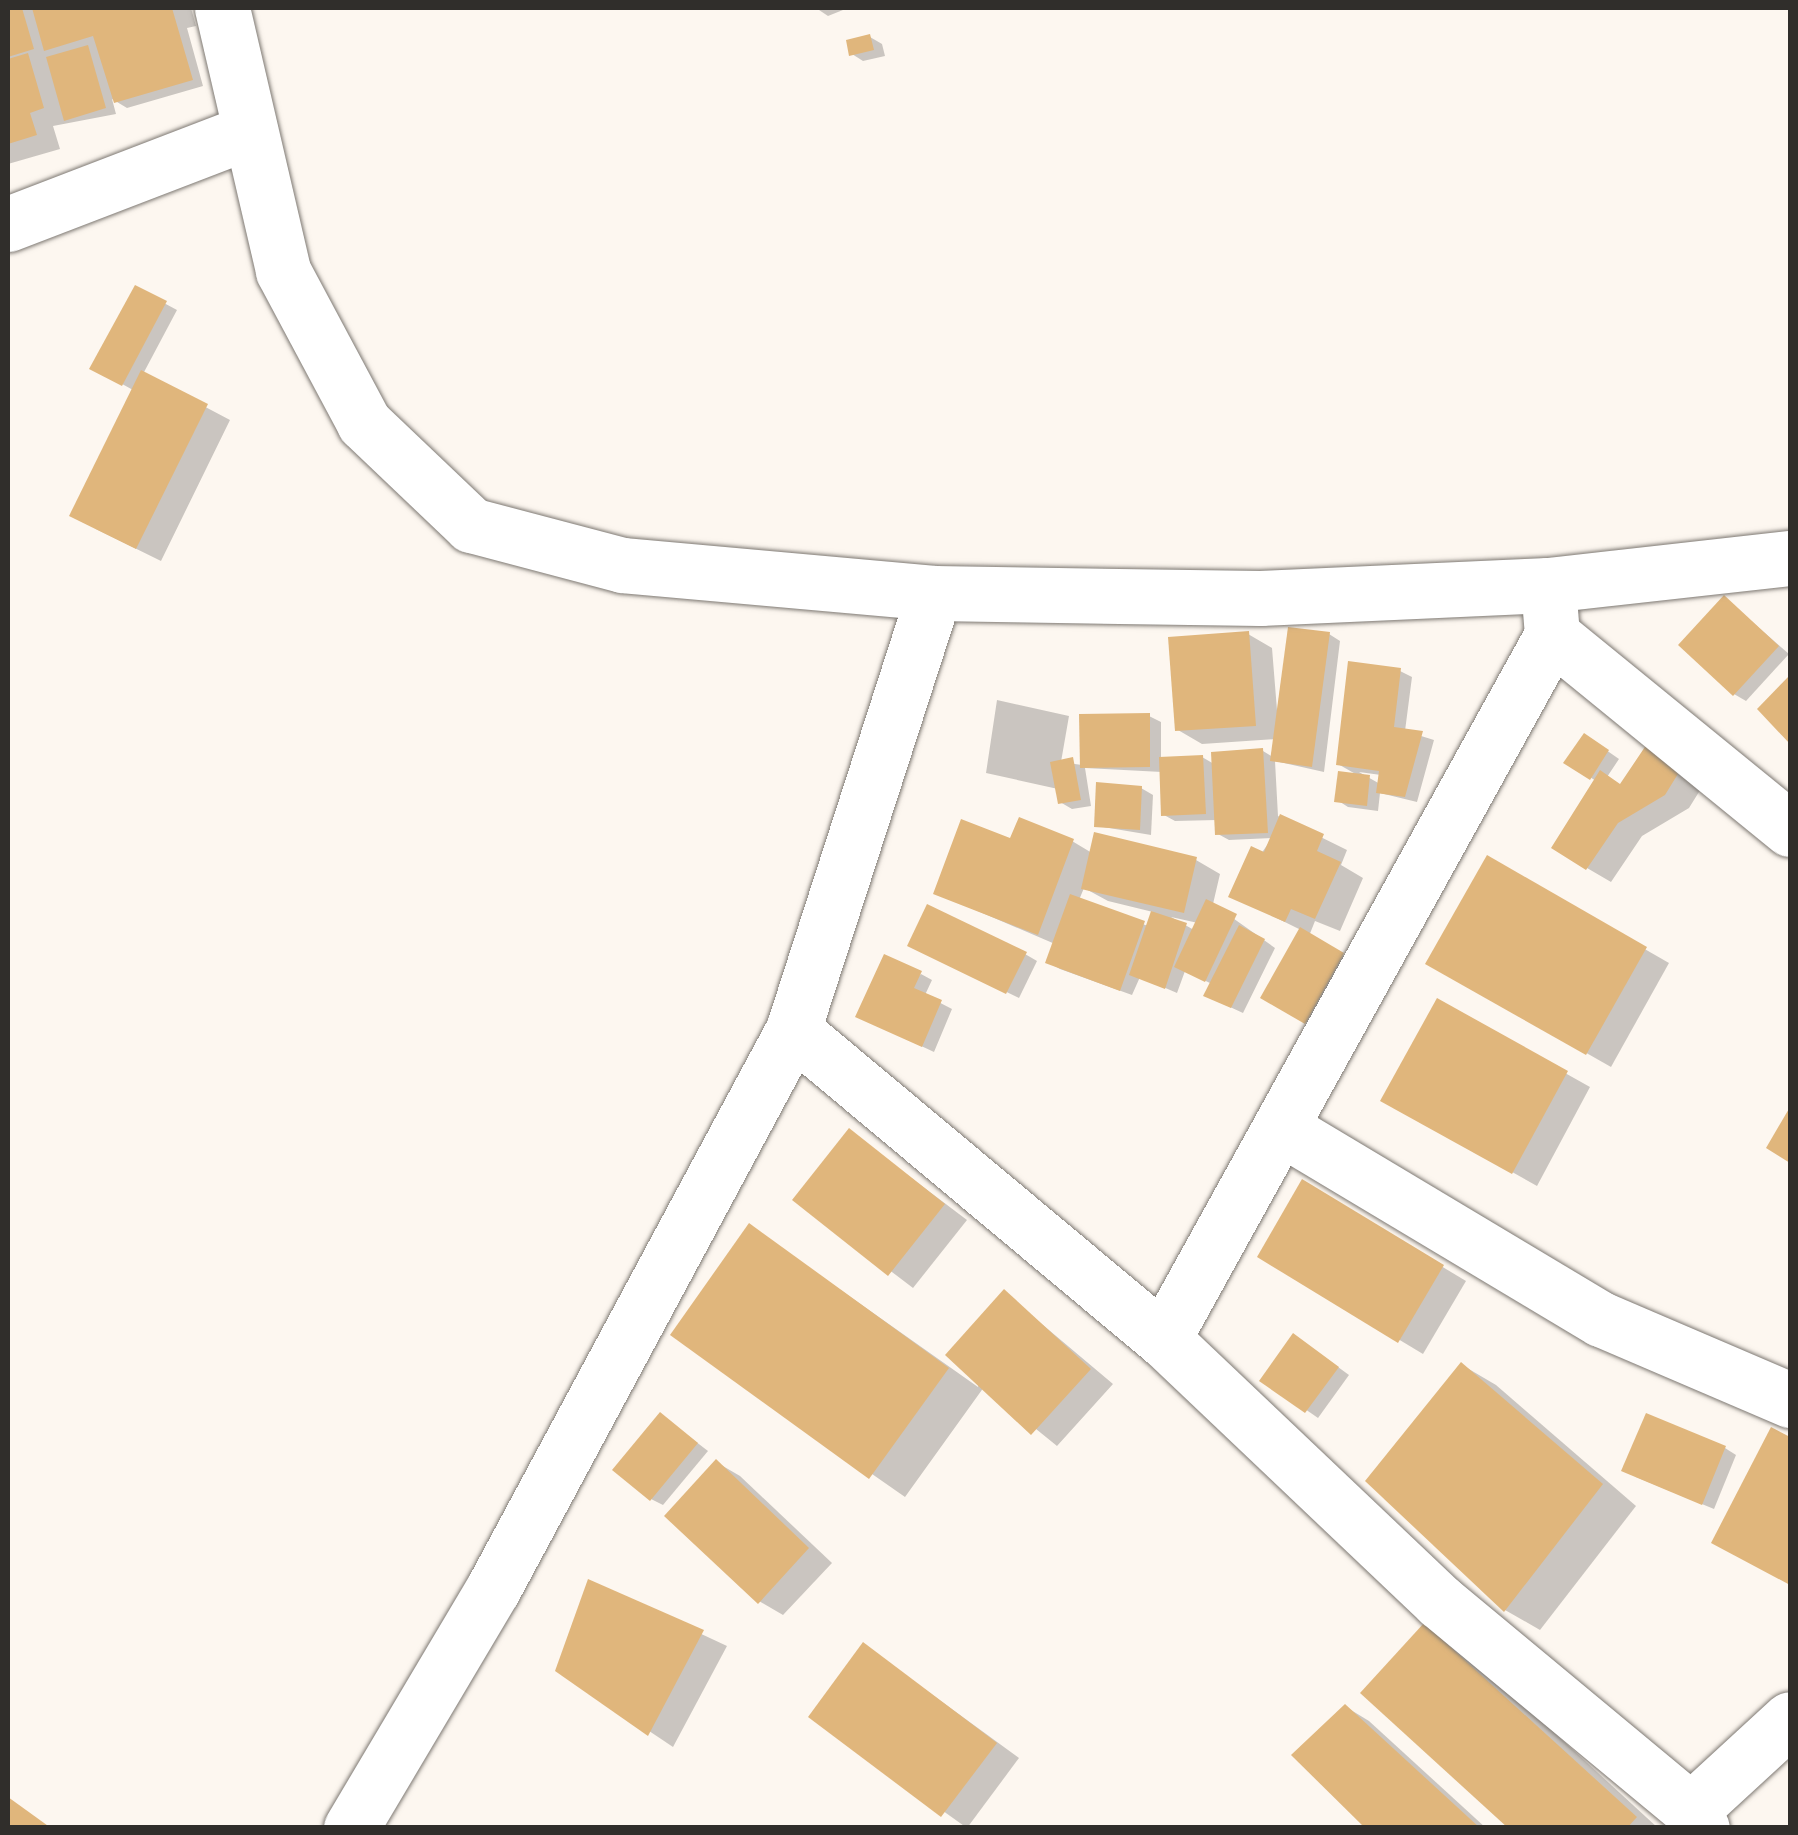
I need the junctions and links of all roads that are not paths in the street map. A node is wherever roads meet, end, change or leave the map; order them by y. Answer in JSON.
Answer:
{"nodes":[{"id":1,"x":222,"y":8,"type":"edge"},
{"id":2,"x":250,"y":130,"type":"junction"},
{"id":3,"x":8,"y":224,"type":"edge"},
{"id":4,"x":1790,"y":558,"type":"edge"},
{"id":5,"x":934,"y":593,"type":"junction"},
{"id":6,"x":1550,"y":610,"type":"junction"},
{"id":7,"x":1790,"y":829,"type":"edge"},
{"id":8,"x":793,"y":1030,"type":"junction"},
{"id":9,"x":1283,"y":1128,"type":"junction"},
{"id":10,"x":1163,"y":1339,"type":"junction"},
{"id":11,"x":1790,"y":1400,"type":"edge"},
{"id":12,"x":1790,"y":1720,"type":"edge"},
{"id":13,"x":1696,"y":1819,"type":"edge"},
{"id":14,"x":351,"y":1828,"type":"edge"}],
"edges":[{"from":1,"to":2,"type":"street"},
{"from":2,"to":3,"type":"street"},
{"from":2,"to":5,"type":"street"},
{"from":4,"to":6,"type":"street"},
{"from":5,"to":6,"type":"street"},
{"from":5,"to":8,"type":"street"},
{"from":6,"to":7,"type":"street"},
{"from":6,"to":9,"type":"street"},
{"from":8,"to":10,"type":"street"},
{"from":8,"to":14,"type":"street"},
{"from":9,"to":10,"type":"street"},
{"from":9,"to":11,"type":"street"},
{"from":10,"to":13,"type":"street"},
{"from":12,"to":13,"type":"street"}]}
